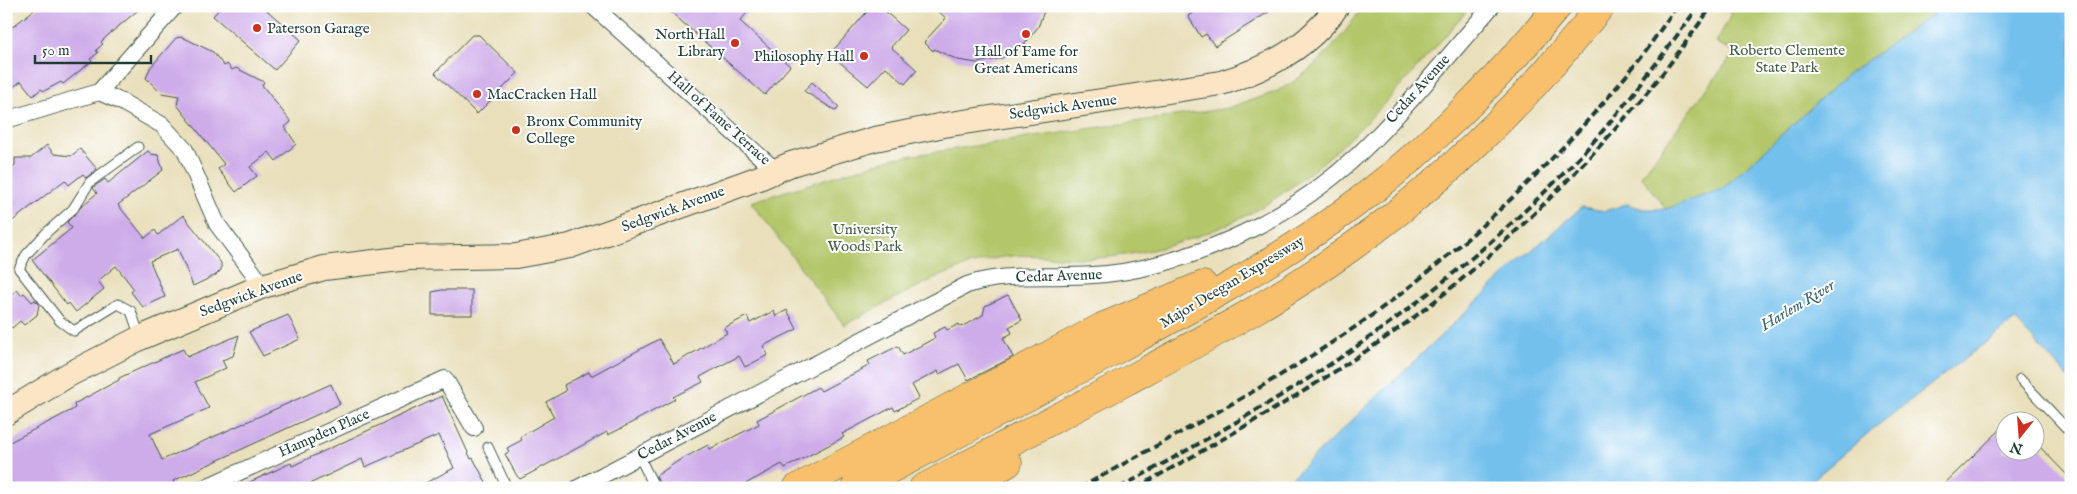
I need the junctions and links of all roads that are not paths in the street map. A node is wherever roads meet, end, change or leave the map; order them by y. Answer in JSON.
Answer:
{"nodes":[{"id":1,"x":175,"y":6,"type":"edge"},
{"id":2,"x":593,"y":6,"type":"edge"},
{"id":3,"x":1338,"y":6,"type":"edge"},
{"id":4,"x":1492,"y":6,"type":"edge"},
{"id":5,"x":1558,"y":6,"type":"edge"},
{"id":6,"x":1601,"y":6,"type":"edge"},
{"id":7,"x":98,"y":92,"type":"junction"},
{"id":8,"x":6,"y":120,"type":"edge"},
{"id":9,"x":138,"y":147,"type":"dead end"},
{"id":10,"x":776,"y":171,"type":"junction"},
{"id":11,"x":1344,"y":212,"type":"junction"},
{"id":12,"x":263,"y":286,"type":"junction"},
{"id":13,"x":1208,"y":337,"type":"junction"},
{"id":14,"x":140,"y":338,"type":"junction"},
{"id":15,"x":2020,"y":379,"type":"dead end"},
{"id":16,"x":6,"y":413,"type":"edge"},
{"id":17,"x":474,"y":428,"type":"dead end"},
{"id":18,"x":2071,"y":433,"type":"edge"},
{"id":19,"x":488,"y":447,"type":"dead end"},
{"id":20,"x":639,"y":456,"type":"junction"},
{"id":21,"x":204,"y":488,"type":"edge"},
{"id":22,"x":507,"y":488,"type":"edge"},
{"id":23,"x":578,"y":488,"type":"edge"},
{"id":24,"x":655,"y":488,"type":"edge"},
{"id":25,"x":797,"y":488,"type":"edge"},
{"id":26,"x":855,"y":488,"type":"edge"},
{"id":27,"x":923,"y":488,"type":"edge"},
{"id":28,"x":966,"y":488,"type":"edge"}],
"edges":[{"from":1,"to":7,"type":"street"},
{"from":2,"to":10,"type":"street","name":"Hall of Fame Terrace"},
{"from":3,"to":10,"type":"main road","name":"Sedgwick Avenue"},
{"from":4,"to":20,"type":"street","name":"Cedar Avenue"},
{"from":5,"to":11,"type":"highway","name":"Major Deegan Expressway"},
{"from":6,"to":13,"type":"highway"},
{"from":7,"to":8,"type":"street"},
{"from":7,"to":12,"type":"street"},
{"from":9,"to":14,"type":"lane"},
{"from":10,"to":12,"type":"main road","name":"Sedgwick Avenue"},
{"from":11,"to":25,"type":"highway"},
{"from":11,"to":26,"type":"highway","name":"Major Deegan Expressway"},
{"from":12,"to":14,"type":"main road","name":"Sedgwick Avenue"},
{"from":13,"to":27,"type":"highway"},
{"from":13,"to":28,"type":"highway"},
{"from":14,"to":16,"type":"main road","name":"Sedgwick Avenue"},
{"from":15,"to":18,"type":"lane"},
{"from":17,"to":21,"type":"street","name":"Hampden Place"},
{"from":19,"to":22,"type":"lane"},
{"from":20,"to":23,"type":"street","name":"Cedar Avenue"},
{"from":20,"to":24,"type":"lane"}]}
